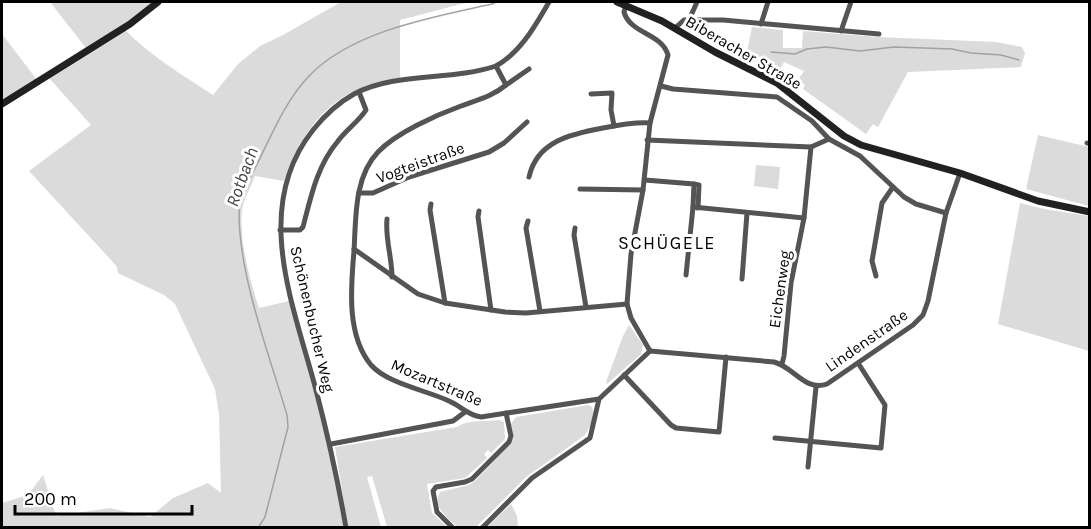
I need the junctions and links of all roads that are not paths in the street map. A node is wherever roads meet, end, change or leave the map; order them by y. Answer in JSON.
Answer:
{"nodes":[{"id":1,"x":158,"y":2,"type":"edge"},
{"id":2,"x":549,"y":2,"type":"edge"},
{"id":3,"x":616,"y":2,"type":"edge"},
{"id":4,"x":697,"y":2,"type":"edge"},
{"id":5,"x":768,"y":2,"type":"edge"},
{"id":6,"x":851,"y":2,"type":"edge"},
{"id":7,"x":626,"y":5,"type":"junction"},
{"id":8,"x":689,"y":20,"type":"junction"},
{"id":9,"x":761,"y":24,"type":"junction"},
{"id":10,"x":675,"y":28,"type":"junction"},
{"id":11,"x":842,"y":32,"type":"junction"},
{"id":12,"x":879,"y":34,"type":"dead end"},
{"id":13,"x":495,"y":66,"type":"junction"},
{"id":14,"x":530,"y":69,"type":"dead end"},
{"id":15,"x":506,"y":85,"type":"junction"},
{"id":16,"x":661,"y":86,"type":"junction"},
{"id":17,"x":358,"y":92,"type":"junction"},
{"id":18,"x":591,"y":94,"type":"dead end"},
{"id":19,"x":2,"y":104,"type":"edge"},
{"id":20,"x":527,"y":122,"type":"dead end"},
{"id":21,"x":650,"y":123,"type":"junction"},
{"id":22,"x":614,"y":126,"type":"junction"},
{"id":23,"x":829,"y":139,"type":"junction"},
{"id":24,"x":647,"y":140,"type":"junction"},
{"id":25,"x":811,"y":147,"type":"junction"},
{"id":26,"x":960,"y":173,"type":"junction"},
{"id":27,"x":529,"y":177,"type":"dead end"},
{"id":28,"x":645,"y":180,"type":"junction"},
{"id":29,"x":893,"y":187,"type":"junction"},
{"id":30,"x":580,"y":189,"type":"dead end"},
{"id":31,"x":643,"y":190,"type":"junction"},
{"id":32,"x":359,"y":194,"type":"junction"},
{"id":33,"x":431,"y":204,"type":"dead end"},
{"id":34,"x":695,"y":207,"type":"junction"},
{"id":35,"x":479,"y":211,"type":"dead end"},
{"id":36,"x":1089,"y":212,"type":"edge"},
{"id":37,"x":747,"y":213,"type":"junction"},
{"id":38,"x":946,"y":213,"type":"junction"},
{"id":39,"x":804,"y":218,"type":"junction"},
{"id":40,"x":387,"y":219,"type":"dead end"},
{"id":41,"x":528,"y":221,"type":"dead end"},
{"id":42,"x":575,"y":228,"type":"dead end"},
{"id":43,"x":280,"y":230,"type":"junction"},
{"id":44,"x":354,"y":249,"type":"junction"},
{"id":45,"x":686,"y":275,"type":"dead end"},
{"id":46,"x":876,"y":276,"type":"dead end"},
{"id":47,"x":392,"y":277,"type":"junction"},
{"id":48,"x":742,"y":279,"type":"dead end"},
{"id":49,"x":445,"y":303,"type":"junction"},
{"id":50,"x":627,"y":304,"type":"junction"},
{"id":51,"x":586,"y":307,"type":"junction"},
{"id":52,"x":491,"y":310,"type":"junction"},
{"id":53,"x":540,"y":311,"type":"junction"},
{"id":54,"x":650,"y":351,"type":"junction"},
{"id":55,"x":726,"y":357,"type":"junction"},
{"id":56,"x":858,"y":363,"type":"junction"},
{"id":57,"x":782,"y":364,"type":"junction"},
{"id":58,"x":624,"y":375,"type":"junction"},
{"id":59,"x":816,"y":387,"type":"junction"},
{"id":60,"x":599,"y":399,"type":"junction"},
{"id":61,"x":465,"y":412,"type":"junction"},
{"id":62,"x":506,"y":413,"type":"junction"},
{"id":63,"x":775,"y":438,"type":"dead end"},
{"id":64,"x":811,"y":442,"type":"junction"},
{"id":65,"x":331,"y":444,"type":"junction"},
{"id":66,"x":808,"y":467,"type":"dead end"},
{"id":67,"x":346,"y":528,"type":"edge"},
{"id":68,"x":453,"y":528,"type":"edge"},
{"id":69,"x":482,"y":528,"type":"edge"}],
"edges":[{"from":1,"to":19,"type":"street"},
{"from":2,"to":13,"type":"street","name":"Schönenbucher Weg"},
{"from":3,"to":7,"type":"street","name":"Biberacher Straße"},
{"from":4,"to":8,"type":"street"},
{"from":5,"to":9,"type":"street"},
{"from":6,"to":11,"type":"street"},
{"from":7,"to":10,"type":"street","name":"Biberacher Straße"},
{"from":7,"to":16,"type":"street"},
{"from":8,"to":9,"type":"street"},
{"from":8,"to":10,"type":"street"},
{"from":9,"to":11,"type":"street"},
{"from":10,"to":26,"type":"street","name":"Biberacher Straße"},
{"from":11,"to":12,"type":"street"},
{"from":13,"to":15,"type":"street"},
{"from":13,"to":17,"type":"street","name":"Schönenbucher Weg"},
{"from":14,"to":15,"type":"street","name":"Vogteistraße"},
{"from":15,"to":32,"type":"street","name":"Vogteistraße"},
{"from":16,"to":21,"type":"street"},
{"from":16,"to":23,"type":"street"},
{"from":17,"to":43,"type":"street","name":"Schönenbucher Weg"},
{"from":17,"to":43,"type":"street"},
{"from":18,"to":22,"type":"street"},
{"from":20,"to":32,"type":"street","name":"Vogteistraße"},
{"from":21,"to":22,"type":"street"},
{"from":21,"to":24,"type":"street"},
{"from":22,"to":27,"type":"street"},
{"from":23,"to":25,"type":"street"},
{"from":23,"to":29,"type":"street"},
{"from":24,"to":25,"type":"street"},
{"from":24,"to":28,"type":"street"},
{"from":25,"to":39,"type":"street","name":"Eichenweg"},
{"from":26,"to":36,"type":"street","name":"Biberacher Straße"},
{"from":26,"to":38,"type":"street","name":"Lindenstraße"},
{"from":28,"to":31,"type":"street"},
{"from":28,"to":34,"type":"street"},
{"from":29,"to":38,"type":"street"},
{"from":29,"to":46,"type":"street"},
{"from":30,"to":31,"type":"street"},
{"from":31,"to":50,"type":"street"},
{"from":32,"to":44,"type":"street","name":"Mozartstraße"},
{"from":33,"to":49,"type":"street"},
{"from":34,"to":37,"type":"street"},
{"from":34,"to":45,"type":"street"},
{"from":35,"to":52,"type":"street"},
{"from":37,"to":39,"type":"street"},
{"from":37,"to":48,"type":"street"},
{"from":38,"to":56,"type":"street","name":"Lindenstraße"},
{"from":39,"to":57,"type":"street","name":"Eichenweg"},
{"from":40,"to":47,"type":"street"},
{"from":41,"to":53,"type":"street"},
{"from":42,"to":51,"type":"street"},
{"from":43,"to":65,"type":"street","name":"Schönenbucher Weg"},
{"from":44,"to":47,"type":"street"},
{"from":44,"to":61,"type":"street","name":"Mozartstraße"},
{"from":47,"to":49,"type":"street"},
{"from":49,"to":52,"type":"street"},
{"from":50,"to":51,"type":"street"},
{"from":50,"to":54,"type":"street"},
{"from":51,"to":53,"type":"street"},
{"from":52,"to":53,"type":"street"},
{"from":54,"to":55,"type":"street"},
{"from":54,"to":58,"type":"street"},
{"from":55,"to":57,"type":"street"},
{"from":55,"to":58,"type":"street"},
{"from":56,"to":59,"type":"street","name":"Lindenstraße"},
{"from":56,"to":64,"type":"street"},
{"from":57,"to":59,"type":"street","name":"Lindenstraße"},
{"from":58,"to":60,"type":"street"},
{"from":59,"to":64,"type":"street"},
{"from":60,"to":62,"type":"street","name":"Mozartstraße"},
{"from":60,"to":69,"type":"street"},
{"from":61,"to":62,"type":"street","name":"Mozartstraße"},
{"from":61,"to":65,"type":"street"},
{"from":62,"to":68,"type":"street"},
{"from":63,"to":64,"type":"street"},
{"from":64,"to":66,"type":"street"},
{"from":65,"to":67,"type":"street","name":"Schönenbucher Weg"}]}
